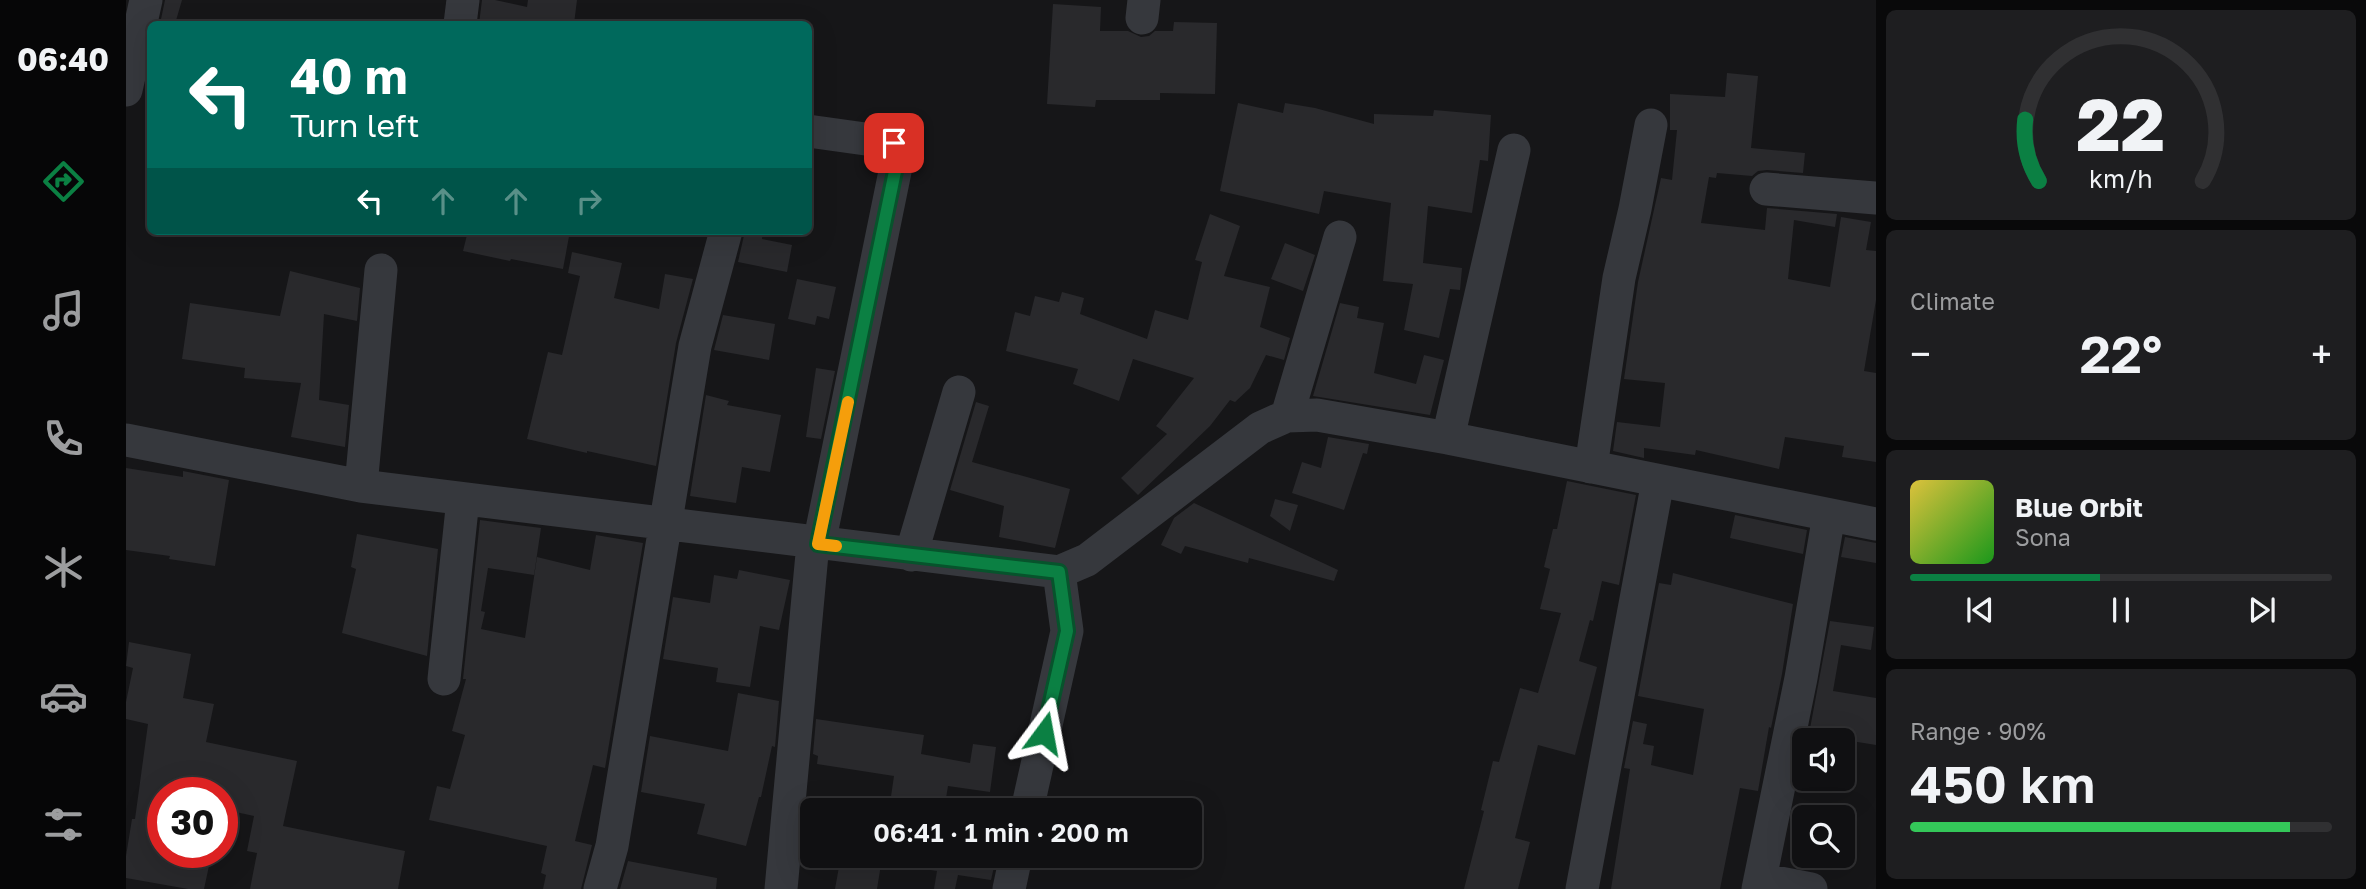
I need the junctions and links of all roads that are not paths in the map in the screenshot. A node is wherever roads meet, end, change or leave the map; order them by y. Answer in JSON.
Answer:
{"nodes":[{"id":1,"x":146,"y":0,"type":"edge"},
{"id":2,"x":463,"y":0,"type":"edge"},
{"id":3,"x":460,"y":21,"type":"edge"},
{"id":4,"x":126,"y":90,"type":"edge"},
{"id":5,"x":1651,"y":125,"type":"dead end"},
{"id":6,"x":812,"y":132,"type":"edge"},
{"id":7,"x":1514,"y":150,"type":"dead end"},
{"id":8,"x":1766,"y":189,"type":"dead end"},
{"id":9,"x":1876,"y":198,"type":"edge"},
{"id":10,"x":725,"y":235,"type":"edge"},
{"id":11,"x":1340,"y":237,"type":"dead end"},
{"id":12,"x":382,"y":270,"type":"dead end"},
{"id":13,"x":959,"y":392,"type":"dead end"},
{"id":14,"x":1287,"y":416,"type":"junction"},
{"id":15,"x":1448,"y":438,"type":"junction"},
{"id":16,"x":126,"y":440,"type":"edge"},
{"id":17,"x":1591,"y":467,"type":"junction"},
{"id":18,"x":1658,"y":481,"type":"junction"},
{"id":19,"x":361,"y":486,"type":"junction"},
{"id":20,"x":463,"y":499,"type":"junction"},
{"id":21,"x":1829,"y":514,"type":"junction"},
{"id":22,"x":1876,"y":524,"type":"edge"},
{"id":23,"x":666,"y":525,"type":"junction"},
{"id":24,"x":816,"y":544,"type":"junction"},
{"id":25,"x":911,"y":555,"type":"junction"},
{"id":26,"x":1059,"y":572,"type":"junction"},
{"id":27,"x":444,"y":679,"type":"dead end"},
{"id":28,"x":1030,"y":798,"type":"edge"},
{"id":29,"x":1014,"y":868,"type":"edge"},
{"id":30,"x":1759,"y":884,"type":"edge"},
{"id":31,"x":600,"y":889,"type":"edge"},
{"id":32,"x":781,"y":889,"type":"edge"},
{"id":33,"x":1009,"y":889,"type":"edge"},
{"id":34,"x":1582,"y":889,"type":"edge"},
{"id":35,"x":1811,"y":889,"type":"edge"}],
"edges":[{"from":1,"to":4,"type":"street"},
{"from":2,"to":3,"type":"street"},
{"from":5,"to":17,"type":"street"},
{"from":6,"to":24,"type":"street"},
{"from":7,"to":15,"type":"street"},
{"from":8,"to":9,"type":"street"},
{"from":10,"to":23,"type":"street"},
{"from":11,"to":14,"type":"street"},
{"from":12,"to":19,"type":"street"},
{"from":13,"to":25,"type":"street"},
{"from":14,"to":15,"type":"street"},
{"from":14,"to":26,"type":"street"},
{"from":15,"to":17,"type":"street"},
{"from":16,"to":19,"type":"street"},
{"from":17,"to":18,"type":"street"},
{"from":18,"to":21,"type":"street"},
{"from":18,"to":34,"type":"street"},
{"from":19,"to":20,"type":"street"},
{"from":20,"to":23,"type":"street"},
{"from":20,"to":27,"type":"street"},
{"from":21,"to":22,"type":"street"},
{"from":21,"to":30,"type":"street"},
{"from":23,"to":24,"type":"street"},
{"from":23,"to":31,"type":"street"},
{"from":24,"to":25,"type":"street"},
{"from":24,"to":32,"type":"street"},
{"from":25,"to":26,"type":"street"},
{"from":26,"to":28,"type":"street"},
{"from":29,"to":33,"type":"street"},
{"from":30,"to":35,"type":"street"}]}
